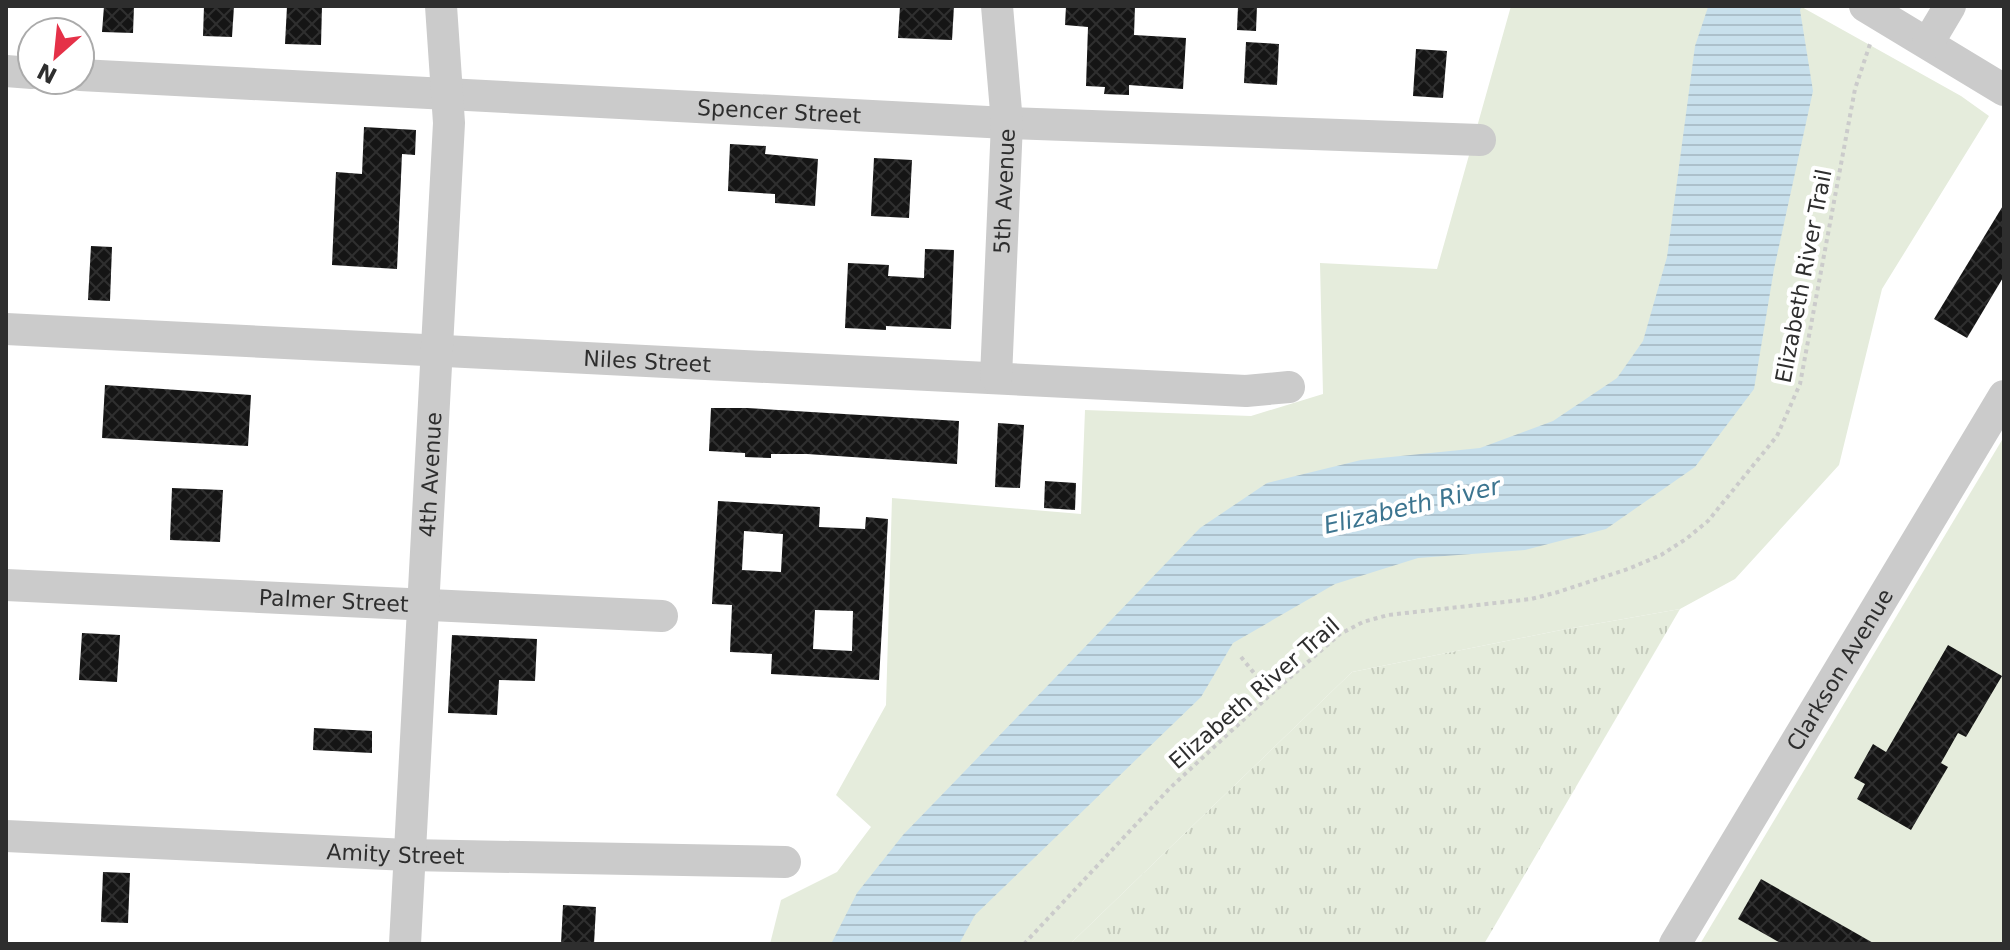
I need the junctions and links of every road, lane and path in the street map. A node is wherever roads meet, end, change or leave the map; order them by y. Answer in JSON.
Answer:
{"nodes":[{"id":1,"x":441,"y":6,"type":"edge"},
{"id":2,"x":997,"y":6,"type":"edge"},
{"id":3,"x":1865,"y":6,"type":"edge"},
{"id":4,"x":1950,"y":6,"type":"edge"},
{"id":5,"x":1871,"y":41,"type":"dead end"},
{"id":6,"x":1928,"y":43,"type":"junction"},
{"id":7,"x":96,"y":76,"type":"edge"},
{"id":8,"x":2004,"y":90,"type":"edge"},
{"id":9,"x":449,"y":96,"type":"junction"},
{"id":10,"x":1007,"y":123,"type":"junction"},
{"id":11,"x":1480,"y":140,"type":"dead end"},
{"id":12,"x":6,"y":329,"type":"edge"},
{"id":13,"x":437,"y":352,"type":"junction"},
{"id":14,"x":996,"y":377,"type":"junction"},
{"id":15,"x":1289,"y":387,"type":"dead end"},
{"id":16,"x":2004,"y":396,"type":"edge"},
{"id":17,"x":6,"y":585,"type":"edge"},
{"id":18,"x":424,"y":604,"type":"junction"},
{"id":19,"x":662,"y":616,"type":"dead end"},
{"id":20,"x":1241,"y":657,"type":"dead end"},
{"id":21,"x":1271,"y":694,"type":"junction"},
{"id":22,"x":6,"y":836,"type":"edge"},
{"id":23,"x":408,"y":855,"type":"junction"},
{"id":24,"x":785,"y":862,"type":"dead end"},
{"id":25,"x":405,"y":944,"type":"edge"},
{"id":26,"x":1024,"y":944,"type":"edge"},
{"id":27,"x":1675,"y":944,"type":"edge"}],
"edges":[{"from":1,"to":9,"type":"street","name":"4th Avenue"},
{"from":2,"to":10,"type":"street","name":"5th Avenue"},
{"from":3,"to":6,"type":"street"},
{"from":4,"to":6,"type":"street"},
{"from":5,"to":21,"type":"path","name":"Elizabeth River Trail"},
{"from":6,"to":8,"type":"street"},
{"from":7,"to":9,"type":"street","name":"Spencer Street"},
{"from":9,"to":10,"type":"street","name":"Spencer Street"},
{"from":9,"to":13,"type":"street","name":"4th Avenue"},
{"from":10,"to":11,"type":"street","name":"Spencer Street"},
{"from":10,"to":14,"type":"street","name":"5th Avenue"},
{"from":12,"to":13,"type":"street","name":"Niles Street"},
{"from":13,"to":14,"type":"street","name":"Niles Street"},
{"from":13,"to":18,"type":"street","name":"4th Avenue"},
{"from":14,"to":15,"type":"street","name":"Niles Street"},
{"from":16,"to":27,"type":"street","name":"Clarkson Avenue"},
{"from":17,"to":18,"type":"street","name":"Palmer Street"},
{"from":18,"to":19,"type":"street","name":"Palmer Street"},
{"from":18,"to":23,"type":"street","name":"4th Avenue"},
{"from":20,"to":21,"type":"path"},
{"from":21,"to":26,"type":"path","name":"Elizabeth River Trail"},
{"from":22,"to":23,"type":"street","name":"Amity Street"},
{"from":23,"to":24,"type":"street","name":"Amity Street"},
{"from":23,"to":25,"type":"street","name":"4th Avenue"}]}
